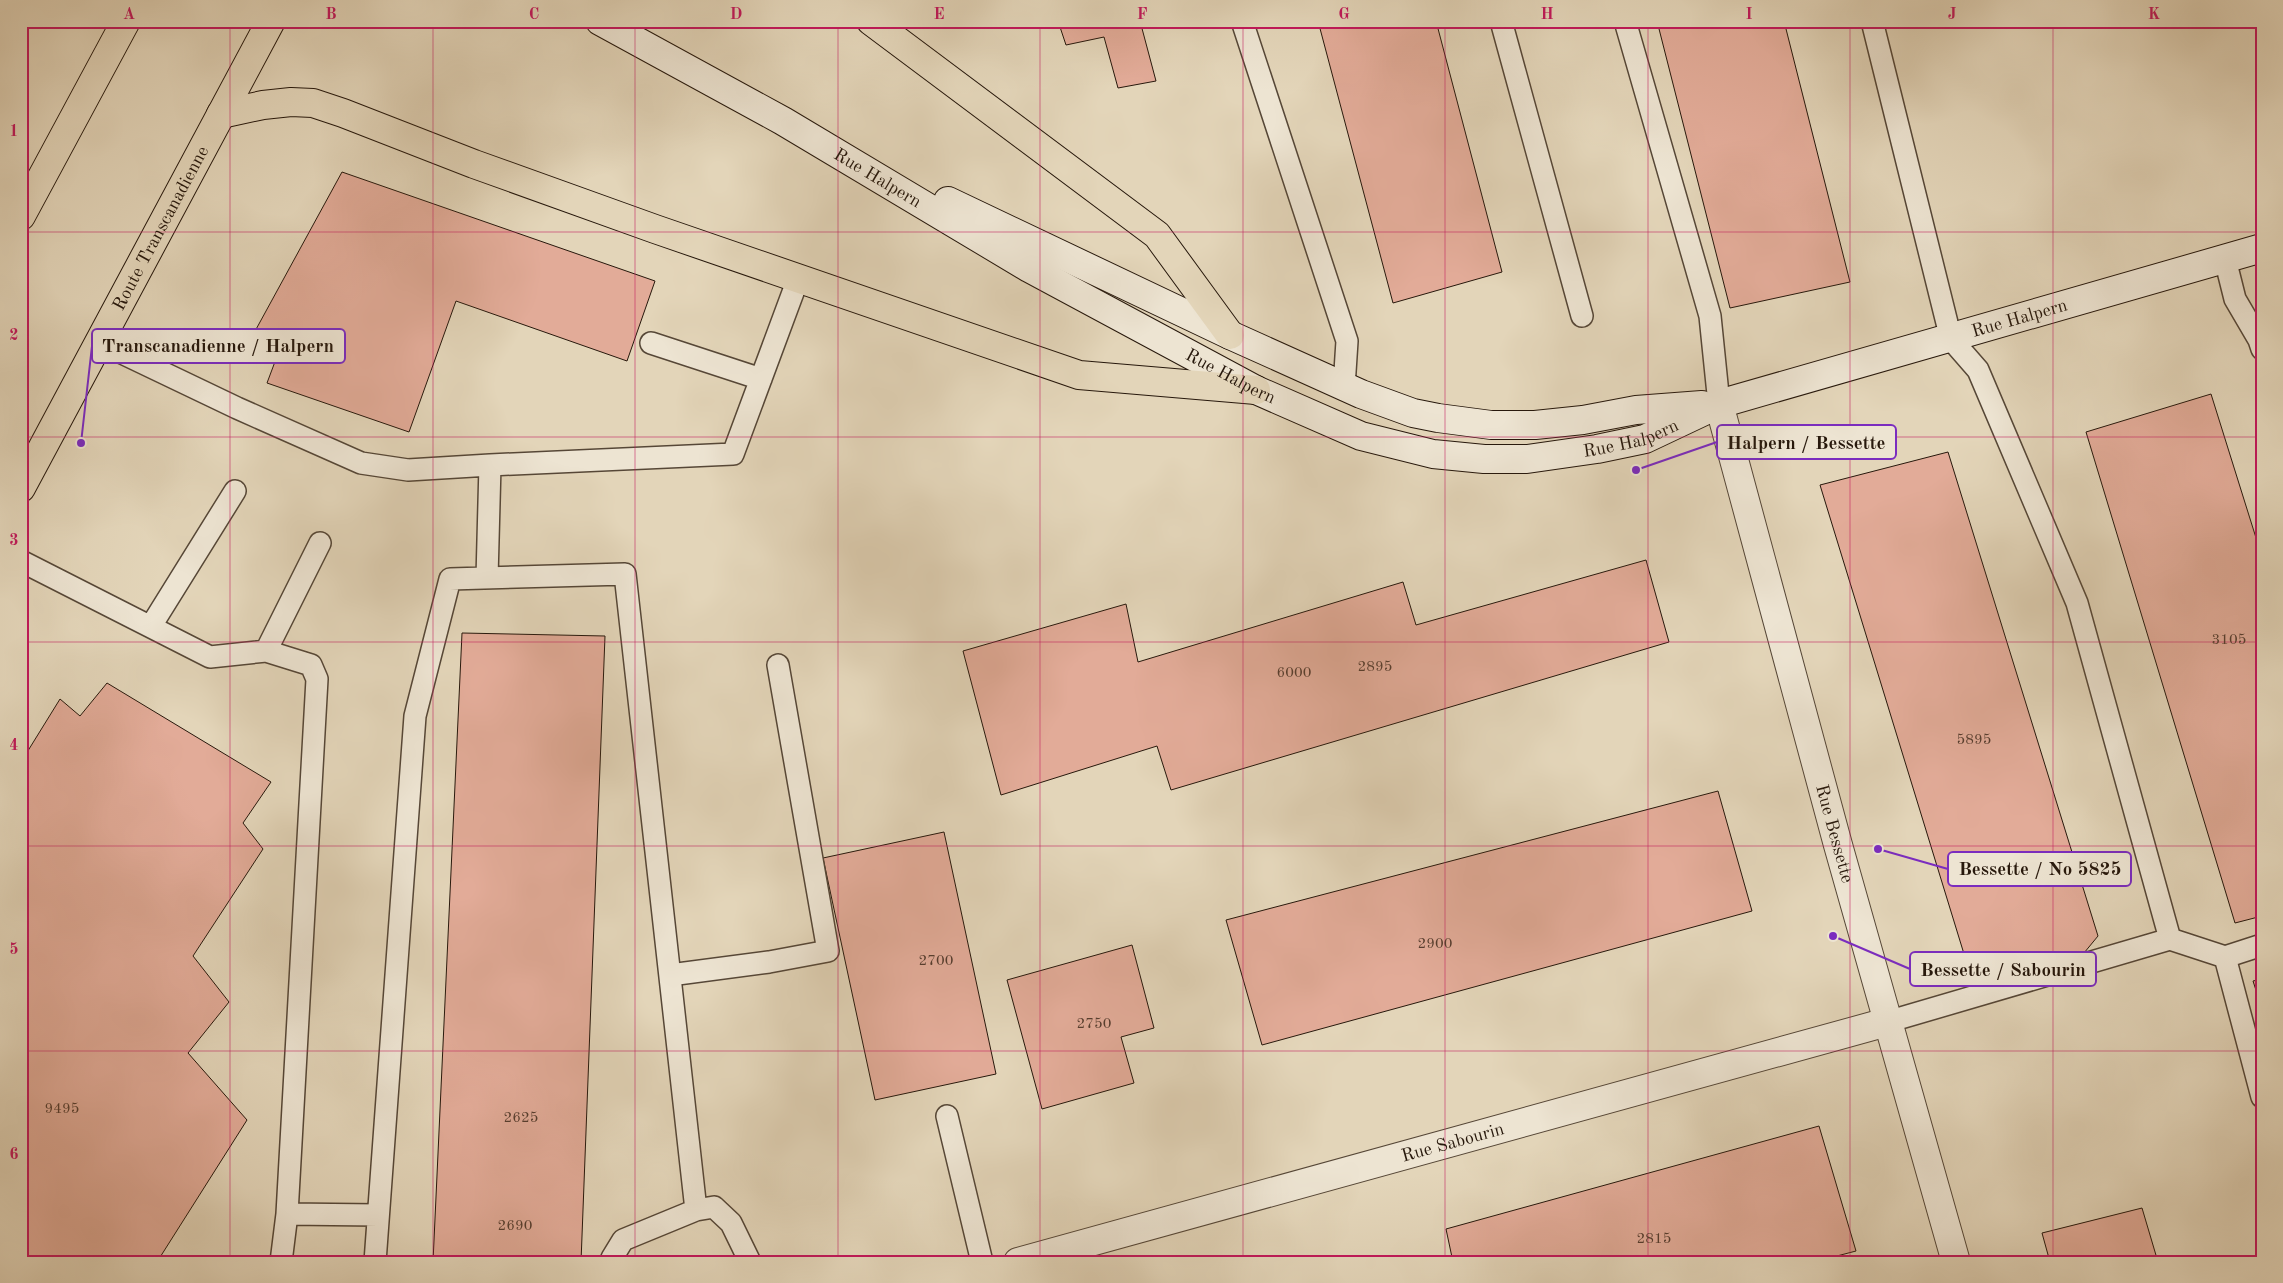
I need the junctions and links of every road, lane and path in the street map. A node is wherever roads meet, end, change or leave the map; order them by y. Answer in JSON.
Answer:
{"nodes":[{"id":1,"x":126,"y":21,"type":"edge"},
{"id":2,"x":271,"y":21,"type":"edge"},
{"id":3,"x":600,"y":21,"type":"edge"},
{"id":4,"x":871,"y":21,"type":"edge"},
{"id":5,"x":1242,"y":21,"type":"edge"},
{"id":6,"x":1501,"y":21,"type":"edge"},
{"id":7,"x":1625,"y":21,"type":"edge"},
{"id":8,"x":1872,"y":21,"type":"edge"},
{"id":9,"x":221,"y":114,"type":"junction"},
{"id":10,"x":783,"y":121,"type":"junction"},
{"id":11,"x":21,"y":216,"type":"edge"},
{"id":12,"x":2262,"y":248,"type":"edge"},
{"id":13,"x":2225,"y":259,"type":"junction"},
{"id":14,"x":798,"y":278,"type":"junction"},
{"id":15,"x":1582,"y":316,"type":"dead end"},
{"id":16,"x":1230,"y":335,"type":"junction"},
{"id":17,"x":1952,"y":339,"type":"junction"},
{"id":18,"x":99,"y":342,"type":"junction"},
{"id":19,"x":651,"y":343,"type":"dead end"},
{"id":20,"x":2261,"y":343,"type":"edge"},
{"id":21,"x":761,"y":379,"type":"junction"},
{"id":22,"x":1344,"y":387,"type":"junction"},
{"id":23,"x":1256,"y":390,"type":"junction"},
{"id":24,"x":1719,"y":404,"type":"junction"},
{"id":25,"x":490,"y":465,"type":"junction"},
{"id":26,"x":21,"y":488,"type":"edge"},
{"id":27,"x":236,"y":490,"type":"dead end"},
{"id":28,"x":320,"y":544,"type":"dead end"},
{"id":29,"x":21,"y":561,"type":"edge"},
{"id":30,"x":487,"y":578,"type":"junction"},
{"id":31,"x":151,"y":626,"type":"junction"},
{"id":32,"x":266,"y":651,"type":"junction"},
{"id":33,"x":778,"y":665,"type":"dead end"},
{"id":34,"x":2170,"y":939,"type":"junction"},
{"id":35,"x":2262,"y":945,"type":"edge"},
{"id":36,"x":2224,"y":957,"type":"junction"},
{"id":37,"x":670,"y":975,"type":"junction"},
{"id":38,"x":1887,"y":1022,"type":"junction"},
{"id":39,"x":2262,"y":1097,"type":"edge"},
{"id":40,"x":947,"y":1116,"type":"dead end"},
{"id":41,"x":696,"y":1210,"type":"junction"},
{"id":42,"x":287,"y":1214,"type":"junction"},
{"id":43,"x":378,"y":1215,"type":"junction"},
{"id":44,"x":281,"y":1262,"type":"edge"},
{"id":45,"x":375,"y":1262,"type":"edge"},
{"id":46,"x":613,"y":1262,"type":"edge"},
{"id":47,"x":750,"y":1262,"type":"edge"},
{"id":48,"x":982,"y":1262,"type":"edge"},
{"id":49,"x":1018,"y":1262,"type":"edge"},
{"id":50,"x":1956,"y":1262,"type":"edge"}],
"edges":[{"from":1,"to":11,"type":"main road"},
{"from":2,"to":9,"type":"main road","name":"Route Transcanadienne"},
{"from":3,"to":10,"type":"street","name":"Rue Halpern"},
{"from":4,"to":16,"type":"main road"},
{"from":5,"to":22,"type":"lane"},
{"from":6,"to":15,"type":"lane"},
{"from":7,"to":24,"type":"lane"},
{"from":8,"to":17,"type":"lane"},
{"from":9,"to":14,"type":"main road"},
{"from":9,"to":18,"type":"main road","name":"Route Transcanadienne"},
{"from":10,"to":16,"type":"street","name":"Rue Halpern"},
{"from":10,"to":23,"type":"street","name":"Rue Halpern"},
{"from":12,"to":13,"type":"street","name":"Rue Halpern"},
{"from":13,"to":17,"type":"street","name":"Rue Halpern"},
{"from":13,"to":20,"type":"lane"},
{"from":14,"to":21,"type":"lane"},
{"from":14,"to":23,"type":"main road"},
{"from":16,"to":22,"type":"street","name":"Rue Halpern"},
{"from":17,"to":24,"type":"street","name":"Rue Halpern"},
{"from":17,"to":34,"type":"lane"},
{"from":18,"to":25,"type":"lane"},
{"from":18,"to":26,"type":"main road","name":"Route Transcanadienne"},
{"from":19,"to":21,"type":"lane"},
{"from":21,"to":25,"type":"lane"},
{"from":22,"to":24,"type":"street","name":"Rue Halpern"},
{"from":23,"to":24,"type":"street","name":"Rue Halpern"},
{"from":24,"to":38,"type":"street","name":"Rue Bessette"},
{"from":25,"to":30,"type":"lane"},
{"from":27,"to":31,"type":"lane"},
{"from":28,"to":32,"type":"lane"},
{"from":29,"to":31,"type":"lane"},
{"from":30,"to":37,"type":"lane"},
{"from":30,"to":43,"type":"lane"},
{"from":31,"to":32,"type":"lane"},
{"from":32,"to":42,"type":"lane"},
{"from":33,"to":37,"type":"lane"},
{"from":34,"to":36,"type":"lane"},
{"from":34,"to":38,"type":"lane"},
{"from":35,"to":36,"type":"lane"},
{"from":36,"to":39,"type":"lane"},
{"from":37,"to":41,"type":"lane"},
{"from":38,"to":49,"type":"street","name":"Rue Sabourin"},
{"from":38,"to":50,"type":"street","name":"Rue Bessette"},
{"from":40,"to":48,"type":"lane"},
{"from":41,"to":46,"type":"lane"},
{"from":41,"to":47,"type":"lane"},
{"from":42,"to":43,"type":"lane"},
{"from":42,"to":44,"type":"lane"},
{"from":43,"to":45,"type":"lane"}]}
